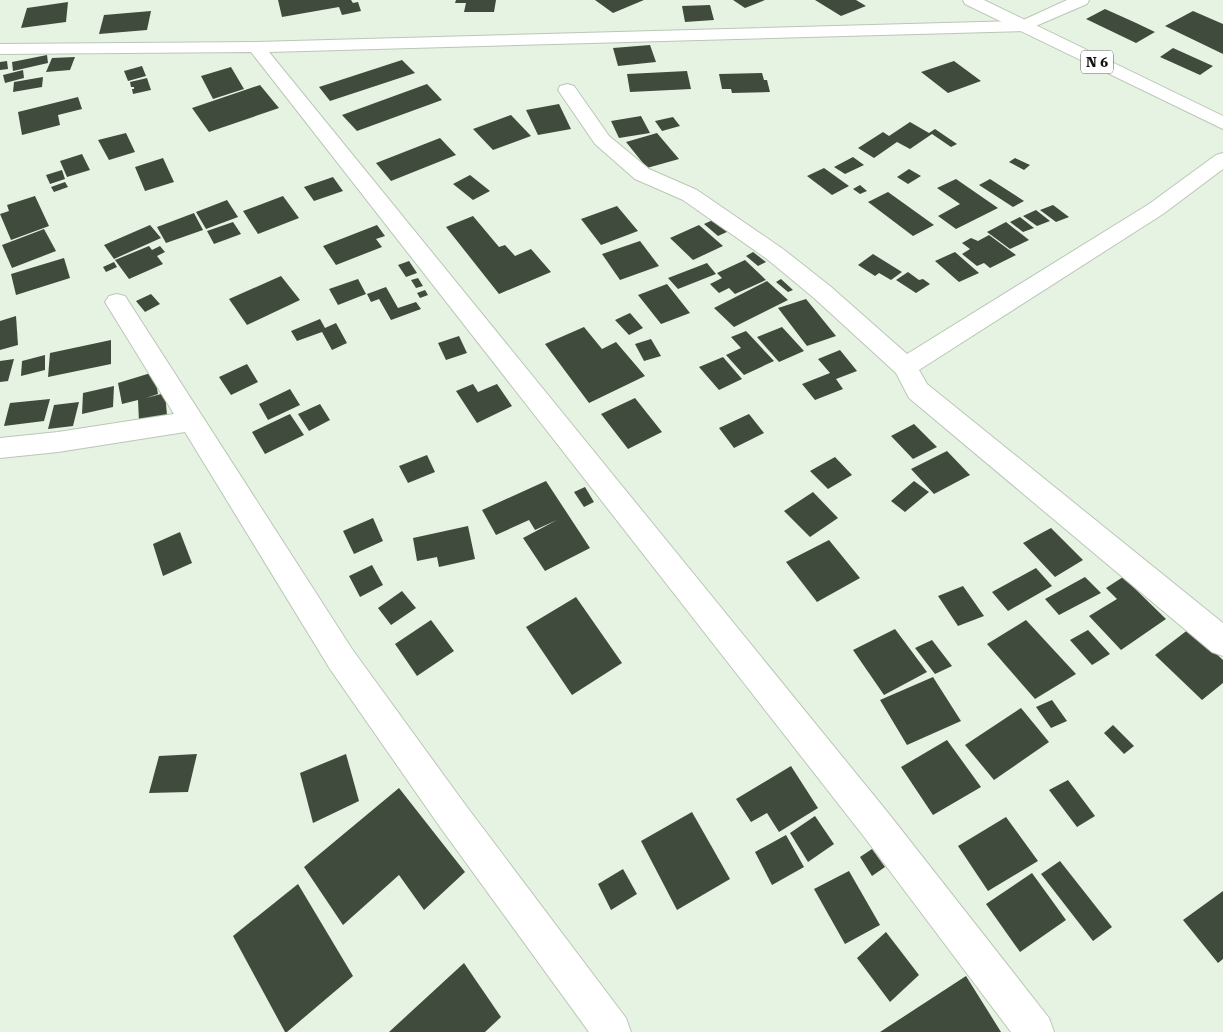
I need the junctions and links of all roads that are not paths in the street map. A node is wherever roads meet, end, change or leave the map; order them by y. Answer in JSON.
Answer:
{"nodes":[{"id":1,"x":971,"y":0,"type":"edge"},
{"id":2,"x":1081,"y":0,"type":"edge"},
{"id":3,"x":1024,"y":26,"type":"junction"},
{"id":4,"x":0,"y":48,"type":"edge"},
{"id":5,"x":256,"y":48,"type":"junction"},
{"id":6,"x":566,"y":90,"type":"dead end"},
{"id":7,"x":1223,"y":123,"type":"edge"},
{"id":8,"x":1223,"y":159,"type":"edge"},
{"id":9,"x":117,"y":302,"type":"dead end"},
{"id":10,"x":905,"y":366,"type":"junction"},
{"id":11,"x":191,"y":421,"type":"junction"},
{"id":12,"x":0,"y":448,"type":"edge"},
{"id":13,"x":1223,"y":642,"type":"edge"},
{"id":14,"x":612,"y":1032,"type":"edge"},
{"id":15,"x":1035,"y":1032,"type":"edge"}],
"edges":[{"from":1,"to":3,"type":"street","number":"N 6"},
{"from":2,"to":3,"type":"street"},
{"from":3,"to":5,"type":"street"},
{"from":3,"to":7,"type":"street","number":"N 6"},
{"from":4,"to":5,"type":"street"},
{"from":5,"to":15,"type":"street"},
{"from":6,"to":10,"type":"street"},
{"from":8,"to":10,"type":"street"},
{"from":9,"to":11,"type":"street"},
{"from":10,"to":13,"type":"street"},
{"from":11,"to":12,"type":"street"},
{"from":11,"to":14,"type":"street"}]}
